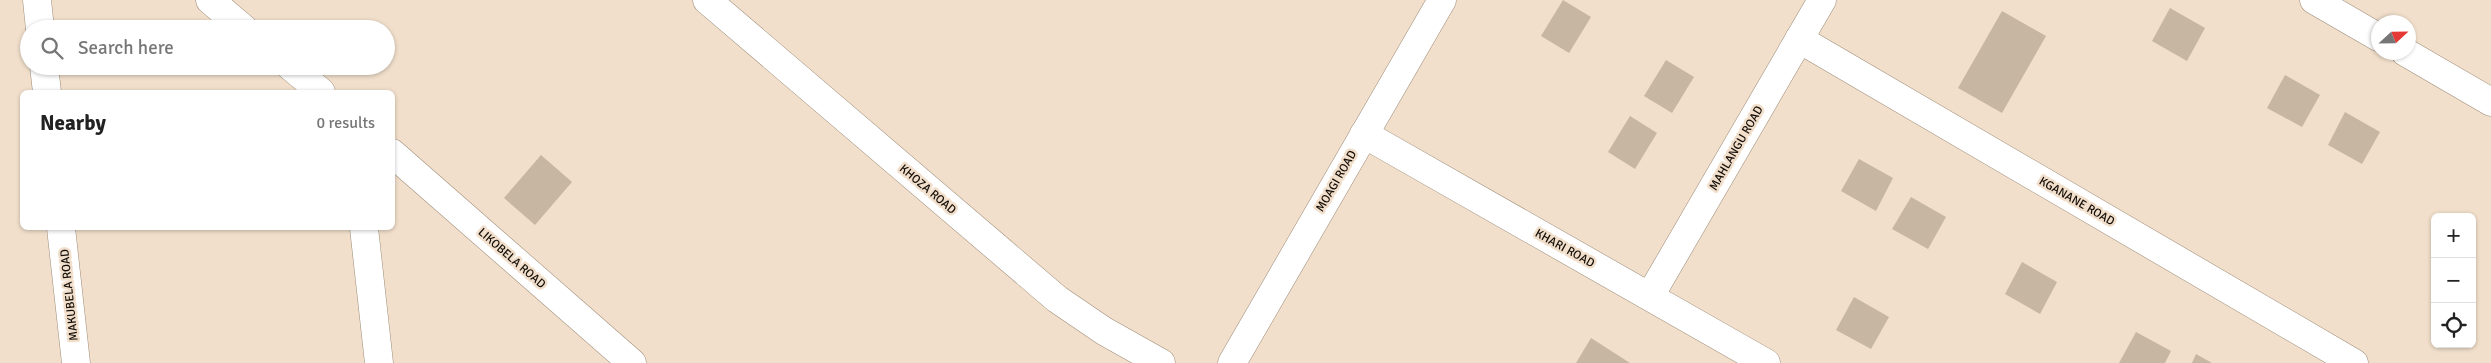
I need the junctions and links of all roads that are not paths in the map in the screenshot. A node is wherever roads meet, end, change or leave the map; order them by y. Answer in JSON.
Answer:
{"nodes":[{"id":1,"x":38,"y":0,"type":"edge"},
{"id":2,"x":210,"y":0,"type":"edge"},
{"id":3,"x":707,"y":0,"type":"edge"},
{"id":4,"x":1442,"y":0,"type":"edge"},
{"id":5,"x":1822,"y":0,"type":"edge"},
{"id":6,"x":2314,"y":0,"type":"edge"},
{"id":7,"x":39,"y":20,"type":"edge"},
{"id":8,"x":233,"y":20,"type":"edge"},
{"id":9,"x":2371,"y":33,"type":"edge"},
{"id":10,"x":1799,"y":39,"type":"junction"},
{"id":11,"x":2416,"y":58,"type":"edge"},
{"id":12,"x":45,"y":75,"type":"edge"},
{"id":13,"x":301,"y":75,"type":"edge"},
{"id":14,"x":47,"y":90,"type":"edge"},
{"id":15,"x":319,"y":90,"type":"edge"},
{"id":16,"x":2491,"y":102,"type":"edge"},
{"id":17,"x":1364,"y":134,"type":"junction"},
{"id":18,"x":395,"y":156,"type":"edge"},
{"id":19,"x":62,"y":230,"type":"edge"},
{"id":20,"x":364,"y":230,"type":"edge"},
{"id":21,"x":1650,"y":296,"type":"junction"},
{"id":22,"x":76,"y":363,"type":"edge"},
{"id":23,"x":379,"y":363,"type":"edge"},
{"id":24,"x":632,"y":363,"type":"edge"},
{"id":25,"x":1161,"y":363,"type":"edge"},
{"id":26,"x":1232,"y":363,"type":"edge"},
{"id":27,"x":1766,"y":363,"type":"edge"},
{"id":28,"x":2354,"y":363,"type":"edge"}],
"edges":[{"from":1,"to":7,"type":"street"},
{"from":2,"to":8,"type":"street"},
{"from":3,"to":25,"type":"street","name":"KHOZA ROAD"},
{"from":4,"to":17,"type":"street","name":"MOAGI ROAD"},
{"from":5,"to":10,"type":"street","name":"MAHLANGU ROAD"},
{"from":6,"to":9,"type":"street"},
{"from":10,"to":21,"type":"street","name":"MAHLANGU ROAD"},
{"from":10,"to":28,"type":"street","name":"KGANANE ROAD"},
{"from":11,"to":16,"type":"street"},
{"from":12,"to":14,"type":"street"},
{"from":13,"to":15,"type":"street"},
{"from":17,"to":21,"type":"street","name":"KHARI ROAD"},
{"from":17,"to":26,"type":"street","name":"MOAGI ROAD"},
{"from":18,"to":24,"type":"street","name":"LIKOBELA ROAD"},
{"from":19,"to":22,"type":"street","name":"MAKUBELA ROAD"},
{"from":20,"to":23,"type":"street"},
{"from":21,"to":27,"type":"street","name":"KHARI ROAD"}]}
